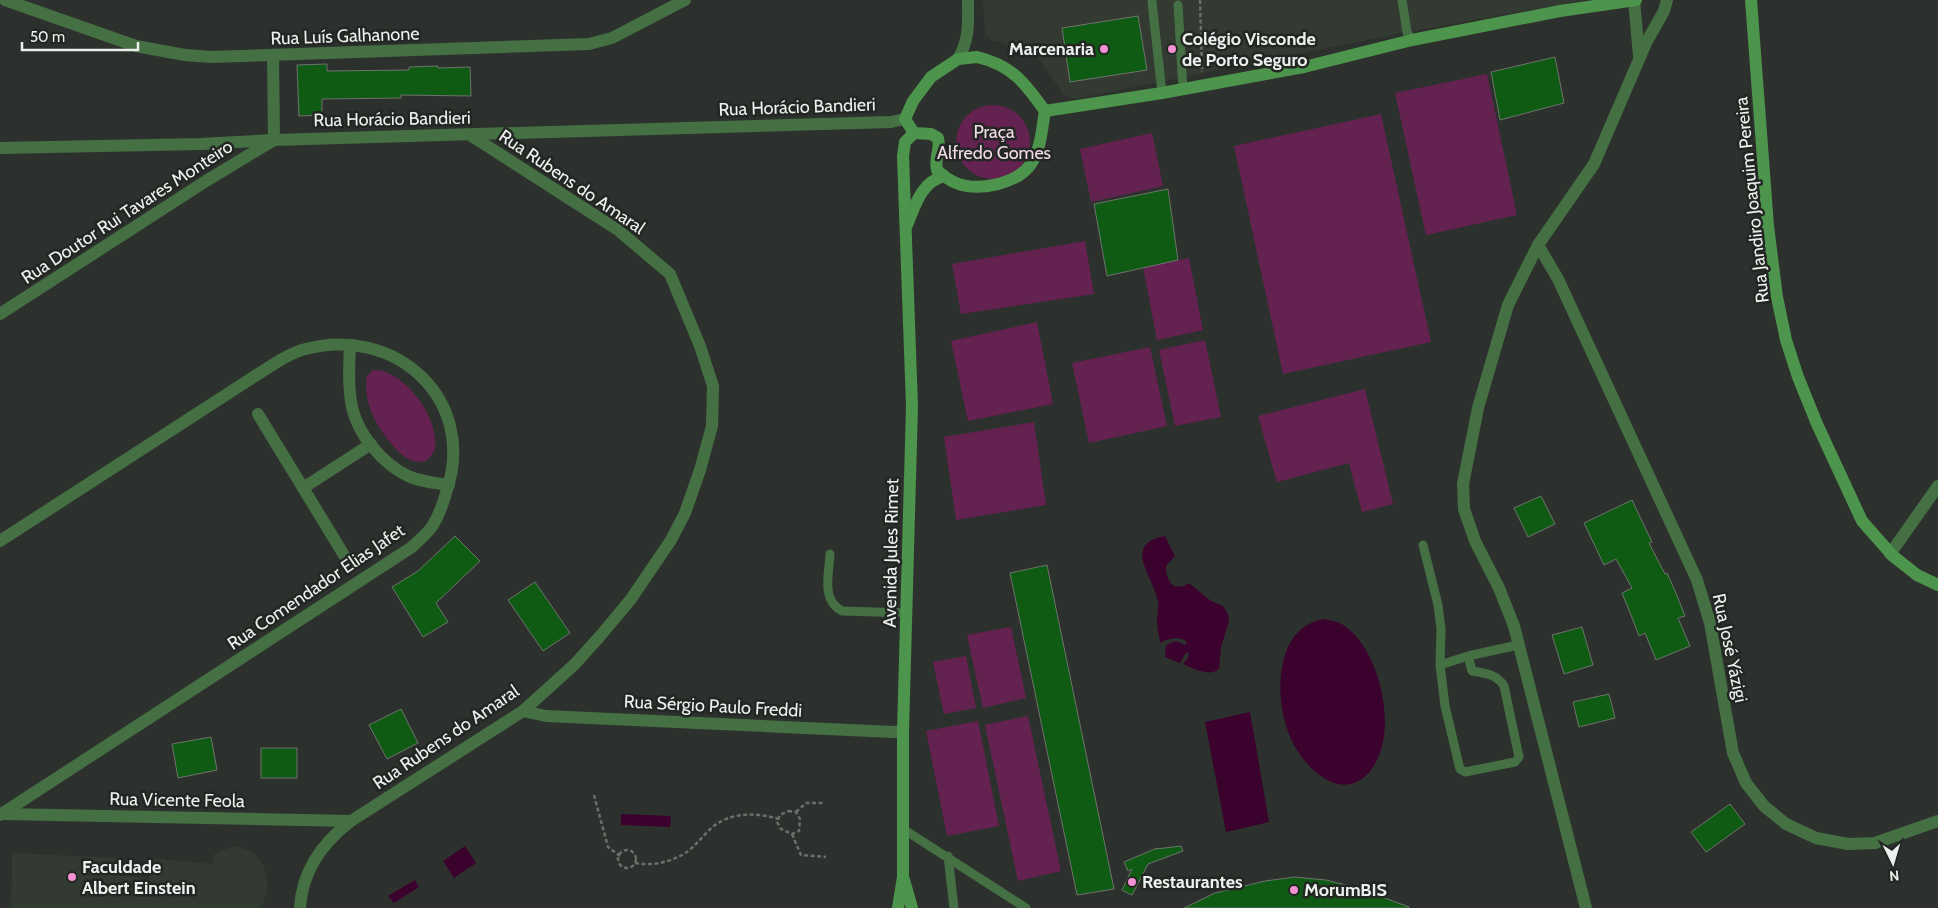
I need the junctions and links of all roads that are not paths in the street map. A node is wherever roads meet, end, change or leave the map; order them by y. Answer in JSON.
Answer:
{"nodes":[{"id":1,"x":5,"y":0,"type":"edge"},
{"id":2,"x":685,"y":0,"type":"edge"},
{"id":3,"x":968,"y":0,"type":"edge"},
{"id":4,"x":1402,"y":0,"type":"edge"},
{"id":5,"x":1592,"y":0,"type":"edge"},
{"id":6,"x":1634,"y":0,"type":"edge"},
{"id":7,"x":1667,"y":0,"type":"edge"},
{"id":8,"x":1751,"y":0,"type":"edge"},
{"id":9,"x":1152,"y":2,"type":"dead end"},
{"id":10,"x":1178,"y":5,"type":"dead end"},
{"id":11,"x":1560,"y":11,"type":"junction"},
{"id":12,"x":1412,"y":40,"type":"junction"},
{"id":13,"x":273,"y":56,"type":"junction"},
{"id":14,"x":1640,"y":58,"type":"junction"},
{"id":15,"x":958,"y":59,"type":"junction"},
{"id":16,"x":1184,"y":89,"type":"junction"},
{"id":17,"x":1162,"y":93,"type":"junction"},
{"id":18,"x":1045,"y":112,"type":"junction"},
{"id":19,"x":905,"y":119,"type":"junction"},
{"id":20,"x":914,"y":133,"type":"junction"},
{"id":21,"x":470,"y":135,"type":"junction"},
{"id":22,"x":274,"y":140,"type":"junction"},
{"id":23,"x":0,"y":148,"type":"edge"},
{"id":24,"x":944,"y":176,"type":"junction"},
{"id":25,"x":906,"y":230,"type":"junction"},
{"id":26,"x":1538,"y":245,"type":"junction"},
{"id":27,"x":0,"y":314,"type":"edge"},
{"id":28,"x":350,"y":346,"type":"junction"},
{"id":29,"x":258,"y":414,"type":"dead end"},
{"id":30,"x":371,"y":444,"type":"junction"},
{"id":31,"x":449,"y":485,"type":"junction"},
{"id":32,"x":1938,"y":486,"type":"edge"},
{"id":33,"x":303,"y":488,"type":"junction"},
{"id":34,"x":0,"y":541,"type":"edge"},
{"id":35,"x":1423,"y":545,"type":"dead end"},
{"id":36,"x":830,"y":554,"type":"dead end"},
{"id":37,"x":1890,"y":554,"type":"junction"},
{"id":38,"x":347,"y":560,"type":"dead end"},
{"id":39,"x":1938,"y":585,"type":"edge"},
{"id":40,"x":907,"y":613,"type":"junction"},
{"id":41,"x":1518,"y":645,"type":"junction"},
{"id":42,"x":1468,"y":656,"type":"junction"},
{"id":43,"x":1440,"y":665,"type":"junction"},
{"id":44,"x":522,"y":711,"type":"junction"},
{"id":45,"x":903,"y":731,"type":"junction"},
{"id":46,"x":1,"y":814,"type":"edge"},
{"id":47,"x":350,"y":821,"type":"junction"},
{"id":48,"x":1938,"y":821,"type":"edge"},
{"id":49,"x":903,"y":829,"type":"junction"},
{"id":50,"x":948,"y":856,"type":"junction"},
{"id":51,"x":903,"y":877,"type":"junction"},
{"id":52,"x":300,"y":908,"type":"edge"},
{"id":53,"x":898,"y":908,"type":"edge"},
{"id":54,"x":912,"y":908,"type":"edge"},
{"id":55,"x":954,"y":908,"type":"edge"},
{"id":56,"x":1026,"y":908,"type":"edge"},
{"id":57,"x":1586,"y":908,"type":"edge"}],
"edges":[{"from":1,"to":13,"type":"street","name":"Rua Luís Galhanone"},
{"from":2,"to":13,"type":"street","name":"Rua Luís Galhanone"},
{"from":3,"to":15,"type":"street"},
{"from":4,"to":12,"type":"lane"},
{"from":5,"to":11,"type":"street"},
{"from":6,"to":11,"type":"street"},
{"from":6,"to":14,"type":"street"},
{"from":7,"to":14,"type":"street"},
{"from":8,"to":37,"type":"street","name":"Rua Jandiro Joaquim Pereira"},
{"from":9,"to":17,"type":"lane"},
{"from":10,"to":16,"type":"lane"},
{"from":11,"to":12,"type":"street"},
{"from":12,"to":16,"type":"street"},
{"from":13,"to":22,"type":"street"},
{"from":14,"to":26,"type":"street"},
{"from":15,"to":18,"type":"street"},
{"from":15,"to":19,"type":"street"},
{"from":16,"to":17,"type":"street"},
{"from":17,"to":18,"type":"street"},
{"from":18,"to":24,"type":"street"},
{"from":19,"to":20,"type":"street"},
{"from":19,"to":21,"type":"street","name":"Rua Horácio Bandieri"},
{"from":20,"to":24,"type":"street"},
{"from":20,"to":25,"type":"street","name":"Avenida Jules Rimet"},
{"from":21,"to":22,"type":"street","name":"Rua Horácio Bandieri"},
{"from":21,"to":44,"type":"street","name":"Rua Rubens do Amaral"},
{"from":22,"to":23,"type":"street","name":"Rua Horácio Bandieri"},
{"from":22,"to":27,"type":"street","name":"Rua Doutor Rui Tavares Monteiro"},
{"from":24,"to":25,"type":"street","name":"Avenida Jules Rimet"},
{"from":25,"to":40,"type":"street","name":"Avenida Jules Rimet"},
{"from":26,"to":41,"type":"street"},
{"from":26,"to":48,"type":"street","name":"Rua José Yázigi"},
{"from":28,"to":30,"type":"street"},
{"from":28,"to":31,"type":"street","name":"Rua Comendador Elias Jafet"},
{"from":28,"to":34,"type":"street","name":"Rua Comendador Elias Jafet"},
{"from":29,"to":33,"type":"street"},
{"from":30,"to":31,"type":"street"},
{"from":30,"to":33,"type":"street"},
{"from":31,"to":46,"type":"street","name":"Rua Comendador Elias Jafet"},
{"from":32,"to":37,"type":"street"},
{"from":33,"to":38,"type":"street"},
{"from":35,"to":43,"type":"lane"},
{"from":36,"to":40,"type":"lane"},
{"from":37,"to":39,"type":"street","name":"Rua Jandiro Joaquim Pereira"},
{"from":40,"to":45,"type":"street","name":"Avenida Jules Rimet"},
{"from":41,"to":42,"type":"lane"},
{"from":41,"to":57,"type":"street"},
{"from":42,"to":43,"type":"lane"},
{"from":42,"to":43,"type":"lane"},
{"from":44,"to":45,"type":"street","name":"Rua Sérgio Paulo Freddi"},
{"from":44,"to":47,"type":"street","name":"Rua Rubens do Amaral"},
{"from":45,"to":49,"type":"street","name":"Avenida Jules Rimet"},
{"from":46,"to":47,"type":"street","name":"Rua Vicente Feola"},
{"from":47,"to":52,"type":"street","name":"Rua Rubens do Amaral"},
{"from":49,"to":50,"type":"lane"},
{"from":49,"to":51,"type":"street","name":"Avenida Jules Rimet"},
{"from":50,"to":55,"type":"lane"},
{"from":50,"to":56,"type":"lane"},
{"from":51,"to":53,"type":"street","name":"Avenida Jules Rimet"},
{"from":51,"to":54,"type":"street","name":"Avenida Jules Rimet"}]}
